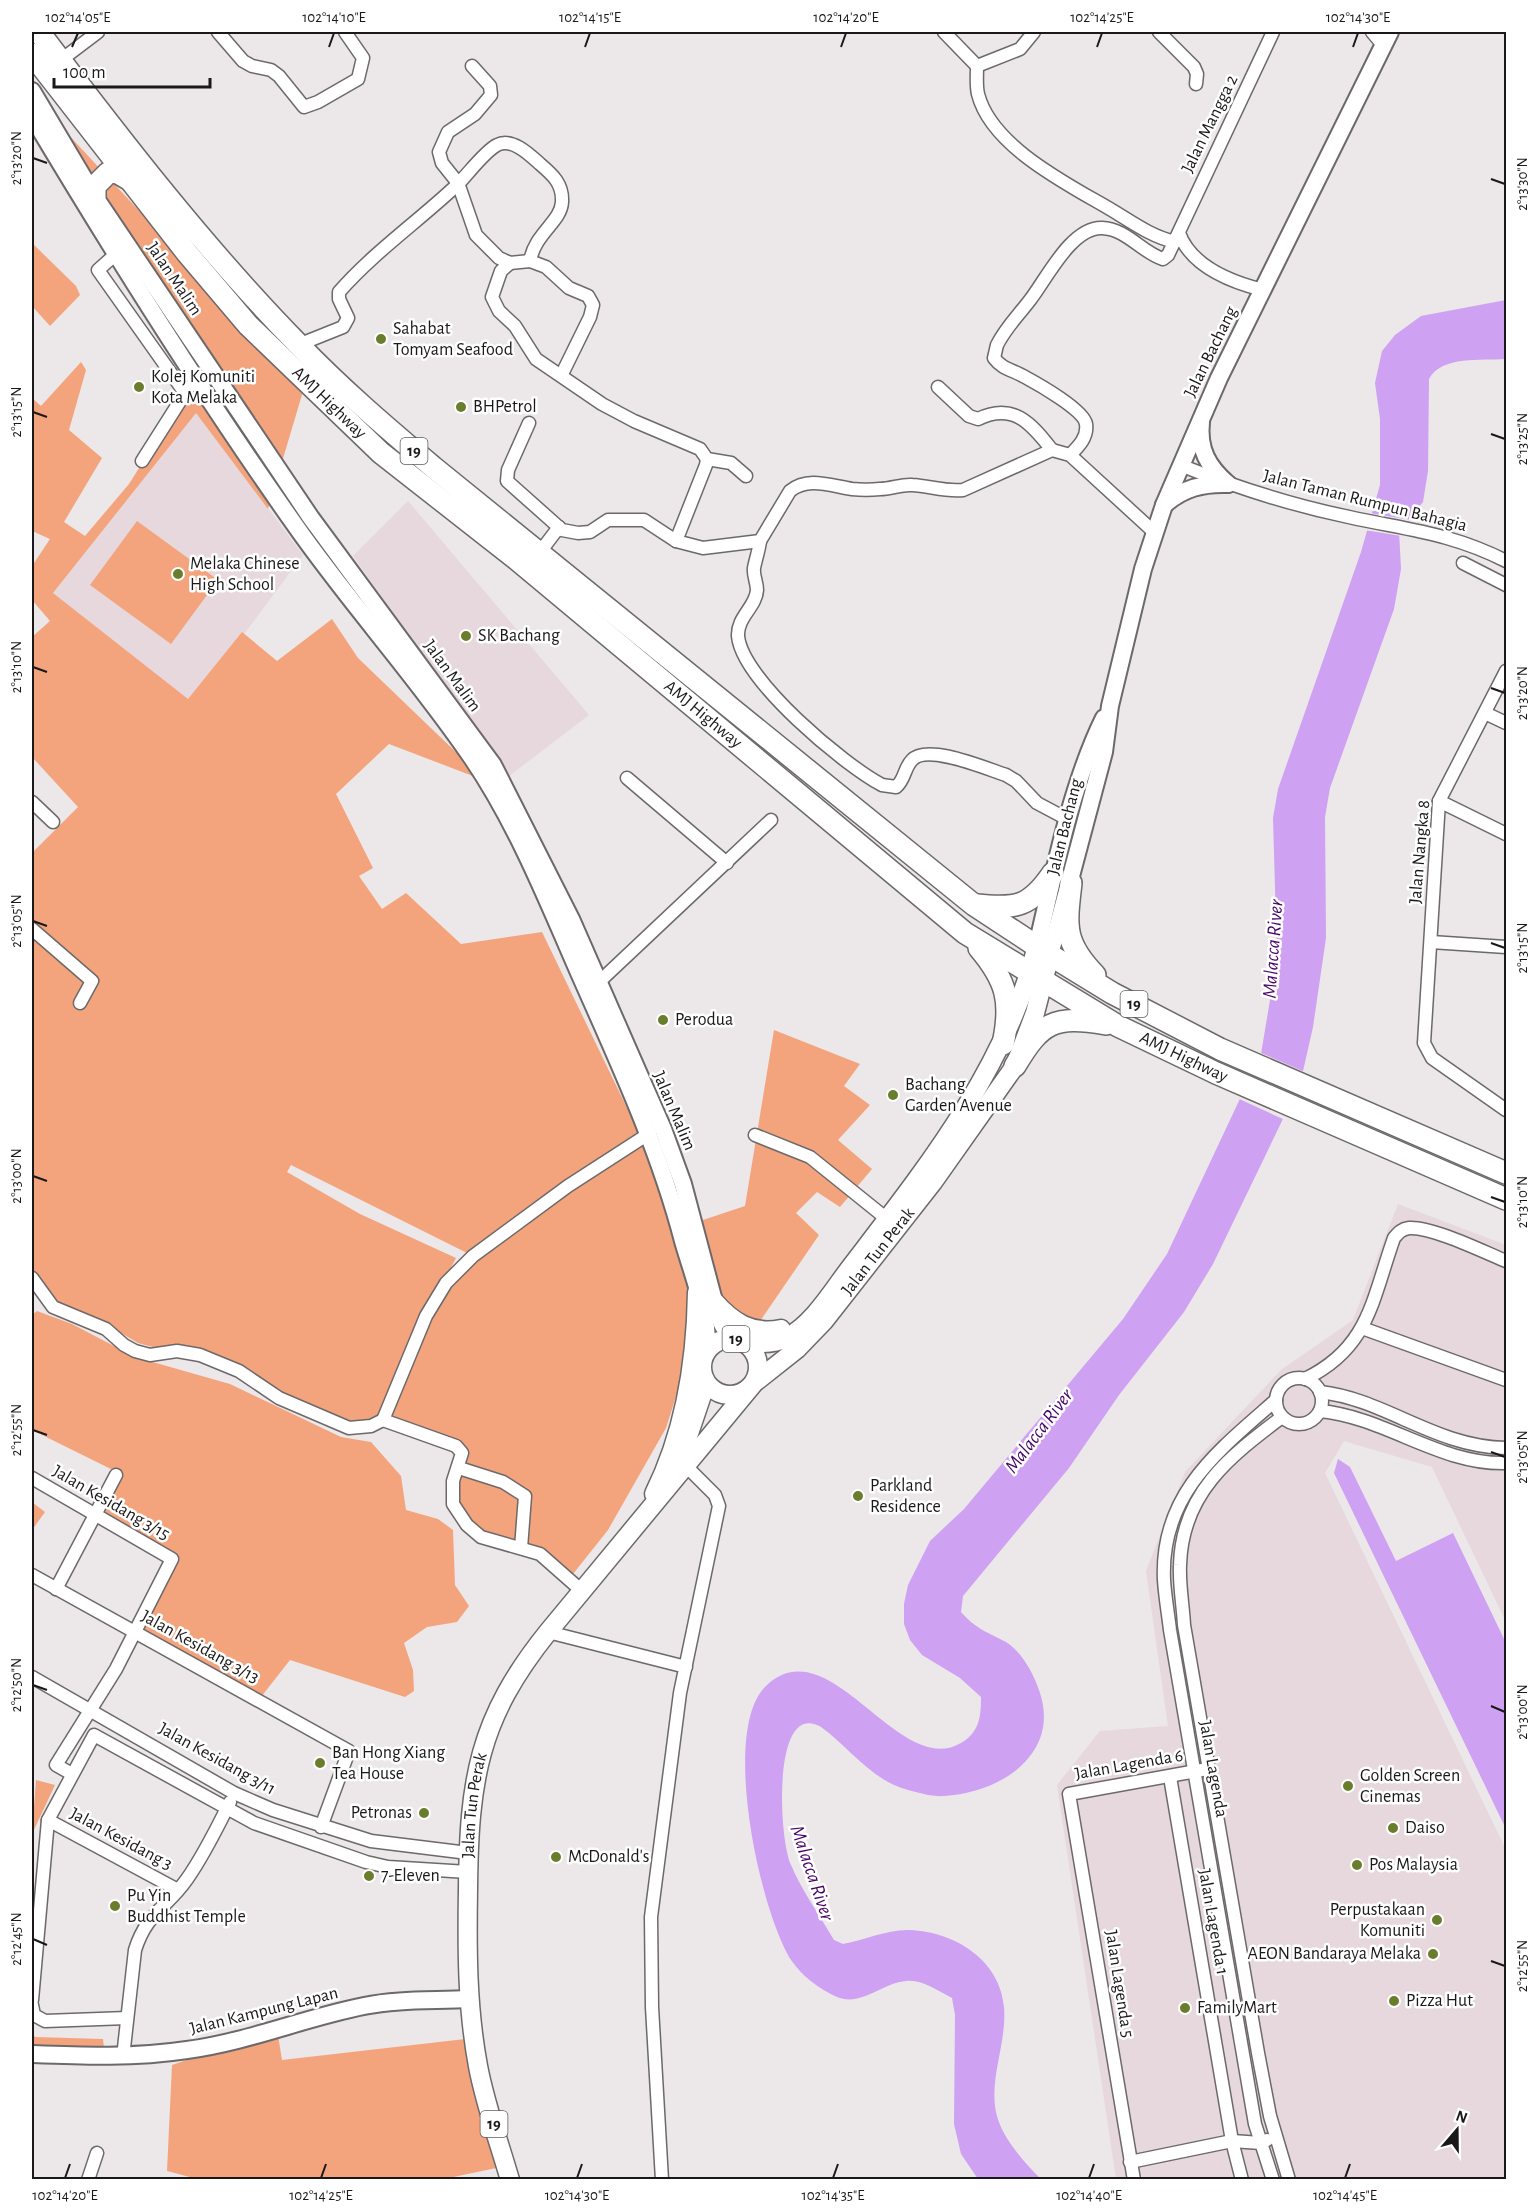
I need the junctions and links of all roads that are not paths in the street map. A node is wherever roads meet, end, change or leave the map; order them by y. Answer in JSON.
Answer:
{"nodes":[{"id":1,"x":39,"y":32,"type":"edge"},
{"id":2,"x":98,"y":32,"type":"edge"},
{"id":3,"x":220,"y":32,"type":"edge"},
{"id":4,"x":345,"y":32,"type":"edge"},
{"id":5,"x":944,"y":32,"type":"edge"},
{"id":6,"x":1035,"y":32,"type":"edge"},
{"id":7,"x":1160,"y":32,"type":"edge"},
{"id":8,"x":1273,"y":32,"type":"edge"},
{"id":9,"x":1372,"y":32,"type":"edge"},
{"id":10,"x":1386,"y":38,"type":"edge"},
{"id":11,"x":32,"y":54,"type":"edge"},
{"id":12,"x":61,"y":60,"type":"junction"},
{"id":13,"x":32,"y":64,"type":"edge"},
{"id":14,"x":472,"y":66,"type":"dead end"},
{"id":15,"x":977,"y":66,"type":"junction"},
{"id":16,"x":1196,"y":84,"type":"dead end"},
{"id":17,"x":32,"y":91,"type":"edge"},
{"id":18,"x":78,"y":114,"type":"junction"},
{"id":19,"x":32,"y":116,"type":"edge"},
{"id":20,"x":131,"y":181,"type":"junction"},
{"id":21,"x":458,"y":183,"type":"junction"},
{"id":22,"x":95,"y":197,"type":"junction"},
{"id":23,"x":1177,"y":237,"type":"junction"},
{"id":24,"x":116,"y":254,"type":"junction"},
{"id":25,"x":530,"y":261,"type":"junction"},
{"id":26,"x":510,"y":263,"type":"junction"},
{"id":27,"x":1263,"y":290,"type":"junction"},
{"id":28,"x":298,"y":345,"type":"junction"},
{"id":29,"x":562,"y":374,"type":"junction"},
{"id":30,"x":195,"y":379,"type":"junction"},
{"id":31,"x":938,"y":387,"type":"dead end"},
{"id":32,"x":185,"y":393,"type":"junction"},
{"id":33,"x":1202,"y":416,"type":"junction"},
{"id":34,"x":530,"y":423,"type":"dead end"},
{"id":35,"x":1052,"y":450,"type":"junction"},
{"id":36,"x":1070,"y":455,"type":"junction"},
{"id":37,"x":707,"y":459,"type":"junction"},
{"id":38,"x":142,"y":461,"type":"dead end"},
{"id":39,"x":1180,"y":465,"type":"junction"},
{"id":40,"x":746,"y":476,"type":"dead end"},
{"id":41,"x":1228,"y":484,"type":"junction"},
{"id":42,"x":1164,"y":505,"type":"junction"},
{"id":43,"x":559,"y":527,"type":"junction"},
{"id":44,"x":1154,"y":532,"type":"junction"},
{"id":45,"x":676,"y":541,"type":"junction"},
{"id":46,"x":760,"y":541,"type":"junction"},
{"id":47,"x":540,"y":552,"type":"junction"},
{"id":48,"x":1506,"y":561,"type":"edge"},
{"id":49,"x":1463,"y":563,"type":"dead end"},
{"id":50,"x":1506,"y":585,"type":"edge"},
{"id":51,"x":1506,"y":671,"type":"edge"},
{"id":52,"x":1502,"y":693,"type":"edge"},
{"id":53,"x":1110,"y":706,"type":"junction"},
{"id":54,"x":1485,"y":712,"type":"junction"},
{"id":55,"x":1506,"y":723,"type":"edge"},
{"id":56,"x":627,"y":778,"type":"dead end"},
{"id":57,"x":1439,"y":801,"type":"junction"},
{"id":58,"x":32,"y":802,"type":"edge"},
{"id":59,"x":771,"y":820,"type":"dead end"},
{"id":60,"x":1069,"y":820,"type":"junction"},
{"id":61,"x":53,"y":822,"type":"dead end"},
{"id":62,"x":1506,"y":834,"type":"edge"},
{"id":63,"x":727,"y":863,"type":"junction"},
{"id":64,"x":1062,"y":878,"type":"junction"},
{"id":65,"x":974,"y":905,"type":"junction"},
{"id":66,"x":32,"y":929,"type":"edge"},
{"id":67,"x":965,"y":933,"type":"junction"},
{"id":68,"x":1431,"y":942,"type":"junction"},
{"id":69,"x":1506,"y":947,"type":"edge"},
{"id":70,"x":1044,"y":951,"type":"junction"},
{"id":71,"x":1037,"y":978,"type":"junction"},
{"id":72,"x":599,"y":982,"type":"junction"},
{"id":73,"x":1112,"y":993,"type":"junction"},
{"id":74,"x":80,"y":1003,"type":"dead end"},
{"id":75,"x":1118,"y":1026,"type":"junction"},
{"id":76,"x":1003,"y":1044,"type":"junction"},
{"id":77,"x":1015,"y":1066,"type":"junction"},
{"id":78,"x":1506,"y":1110,"type":"edge"},
{"id":79,"x":650,"y":1133,"type":"junction"},
{"id":80,"x":755,"y":1135,"type":"dead end"},
{"id":81,"x":1506,"y":1173,"type":"edge"},
{"id":82,"x":1506,"y":1199,"type":"edge"},
{"id":83,"x":887,"y":1219,"type":"junction"},
{"id":84,"x":1506,"y":1261,"type":"edge"},
{"id":85,"x":32,"y":1278,"type":"edge"},
{"id":86,"x":705,"y":1296,"type":"junction"},
{"id":87,"x":815,"y":1312,"type":"junction"},
{"id":88,"x":1362,"y":1328,"type":"junction"},
{"id":89,"x":738,"y":1340,"type":"junction"},
{"id":90,"x":705,"y":1353,"type":"junction"},
{"id":91,"x":704,"y":1378,"type":"junction"},
{"id":92,"x":1305,"y":1379,"type":"junction"},
{"id":93,"x":1506,"y":1380,"type":"edge"},
{"id":94,"x":754,"y":1383,"type":"junction"},
{"id":95,"x":1320,"y":1392,"type":"junction"},
{"id":96,"x":1276,"y":1400,"type":"junction"},
{"id":97,"x":1320,"y":1411,"type":"junction"},
{"id":98,"x":1282,"y":1417,"type":"junction"},
{"id":99,"x":383,"y":1420,"type":"junction"},
{"id":100,"x":1506,"y":1448,"type":"edge"},
{"id":101,"x":1506,"y":1463,"type":"edge"},
{"id":102,"x":686,"y":1466,"type":"junction"},
{"id":103,"x":459,"y":1468,"type":"junction"},
{"id":104,"x":116,"y":1475,"type":"dead end"},
{"id":105,"x":32,"y":1478,"type":"edge"},
{"id":106,"x":667,"y":1488,"type":"junction"},
{"id":107,"x":95,"y":1516,"type":"junction"},
{"id":108,"x":641,"y":1520,"type":"junction"},
{"id":109,"x":521,"y":1548,"type":"junction"},
{"id":110,"x":32,"y":1575,"type":"edge"},
{"id":111,"x":56,"y":1589,"type":"junction"},
{"id":112,"x":582,"y":1591,"type":"junction"},
{"id":113,"x":135,"y":1631,"type":"junction"},
{"id":114,"x":548,"y":1632,"type":"junction"},
{"id":115,"x":686,"y":1667,"type":"junction"},
{"id":116,"x":32,"y":1677,"type":"edge"},
{"id":117,"x":91,"y":1709,"type":"junction"},
{"id":118,"x":1209,"y":1768,"type":"junction"},
{"id":119,"x":1195,"y":1772,"type":"junction"},
{"id":120,"x":72,"y":1774,"type":"junction"},
{"id":121,"x":1170,"y":1777,"type":"junction"},
{"id":122,"x":234,"y":1793,"type":"junction"},
{"id":123,"x":1069,"y":1794,"type":"joint"},
{"id":124,"x":228,"y":1807,"type":"junction"},
{"id":125,"x":48,"y":1820,"type":"junction"},
{"id":126,"x":321,"y":1827,"type":"junction"},
{"id":127,"x":468,"y":1853,"type":"junction"},
{"id":128,"x":468,"y":1872,"type":"junction"},
{"id":129,"x":178,"y":1890,"type":"junction"},
{"id":130,"x":469,"y":1999,"type":"junction"},
{"id":131,"x":32,"y":2007,"type":"edge"},
{"id":132,"x":128,"y":2018,"type":"junction"},
{"id":133,"x":32,"y":2054,"type":"edge"},
{"id":134,"x":123,"y":2057,"type":"junction"},
{"id":135,"x":1270,"y":2116,"type":"junction"},
{"id":136,"x":1255,"y":2124,"type":"junction"},
{"id":137,"x":1275,"y":2136,"type":"junction"},
{"id":138,"x":1232,"y":2141,"type":"junction"},
{"id":139,"x":1261,"y":2143,"type":"junction"},
{"id":140,"x":98,"y":2153,"type":"dead end"},
{"id":141,"x":1131,"y":2162,"type":"junction"},
{"id":142,"x":88,"y":2180,"type":"edge"},
{"id":143,"x":510,"y":2180,"type":"edge"},
{"id":144,"x":662,"y":2180,"type":"edge"},
{"id":145,"x":1134,"y":2180,"type":"edge"},
{"id":146,"x":1242,"y":2180,"type":"edge"},
{"id":147,"x":1273,"y":2180,"type":"edge"},
{"id":148,"x":1289,"y":2180,"type":"edge"}],
"edges":[{"from":1,"to":12,"type":"highway","name":"AMJ Highway","number":"19"},
{"from":2,"to":12,"type":"street"},
{"from":3,"to":4,"type":"street"},
{"from":5,"to":15,"type":"street"},
{"from":6,"to":15,"type":"street"},
{"from":7,"to":16,"type":"street"},
{"from":8,"to":23,"type":"street","name":"Jalan Mangga 2"},
{"from":9,"to":10,"type":"street"},
{"from":10,"to":27,"type":"main road","name":"Jalan Bachang"},
{"from":11,"to":18,"type":"highway","name":"AMJ Highway","number":"19"},
{"from":12,"to":28,"type":"highway","name":"AMJ Highway","number":"19"},
{"from":13,"to":18,"type":"highway"},
{"from":14,"to":21,"type":"street"},
{"from":15,"to":23,"type":"street"},
{"from":17,"to":22,"type":"main road","name":"Jalan Malim","number":"19"},
{"from":18,"to":20,"type":"highway","name":"AMJ Highway","number":"19"},
{"from":19,"to":24,"type":"main road","name":"Jalan Malim","number":"19"},
{"from":20,"to":22,"type":"highway"},
{"from":20,"to":67,"type":"highway","name":"AMJ Highway","number":"19"},
{"from":21,"to":25,"type":"street"},
{"from":21,"to":26,"type":"street"},
{"from":21,"to":28,"type":"street"},
{"from":22,"to":72,"type":"main road","name":"Jalan Malim","number":"19"},
{"from":23,"to":27,"type":"street"},
{"from":23,"to":36,"type":"street"},
{"from":24,"to":30,"type":"main road","name":"Jalan Malim","number":"19"},
{"from":24,"to":32,"type":"street"},
{"from":25,"to":26,"type":"street"},
{"from":25,"to":29,"type":"street"},
{"from":26,"to":29,"type":"street"},
{"from":27,"to":33,"type":"main road","name":"Jalan Bachang"},
{"from":28,"to":47,"type":"highway","name":"AMJ Highway","number":"19"},
{"from":29,"to":37,"type":"street"},
{"from":30,"to":32,"type":"street"},
{"from":30,"to":79,"type":"main road","name":"Jalan Malim","number":"19"},
{"from":31,"to":35,"type":"street"},
{"from":32,"to":38,"type":"street"},
{"from":33,"to":39,"type":"main road","name":"Jalan Bachang"},
{"from":33,"to":41,"type":"main road"},
{"from":34,"to":43,"type":"street"},
{"from":35,"to":36,"type":"street"},
{"from":35,"to":46,"type":"street"},
{"from":36,"to":44,"type":"street"},
{"from":37,"to":40,"type":"street"},
{"from":37,"to":45,"type":"street"},
{"from":39,"to":41,"type":"street","name":"Jalan Taman Rumpun Bahagia"},
{"from":39,"to":42,"type":"main road","name":"Jalan Bachang"},
{"from":41,"to":42,"type":"main road"},
{"from":41,"to":48,"type":"street","name":"Jalan Taman Rumpun Bahagia"},
{"from":42,"to":44,"type":"main road","name":"Jalan Bachang"},
{"from":43,"to":45,"type":"street"},
{"from":43,"to":47,"type":"street"},
{"from":44,"to":53,"type":"main road","name":"Jalan Bachang"},
{"from":45,"to":46,"type":"street"},
{"from":46,"to":60,"type":"street"},
{"from":47,"to":65,"type":"highway","name":"AMJ Highway","number":"19"},
{"from":49,"to":50,"type":"street"},
{"from":51,"to":52,"type":"street","name":"Jalan Nangka 8"},
{"from":52,"to":54,"type":"street","name":"Jalan Nangka 8"},
{"from":53,"to":60,"type":"main road","name":"Jalan Bachang"},
{"from":53,"to":64,"type":"main road","name":"Jalan Bachang"},
{"from":54,"to":55,"type":"street"},
{"from":54,"to":57,"type":"street","name":"Jalan Nangka 8"},
{"from":56,"to":63,"type":"street"},
{"from":57,"to":62,"type":"street"},
{"from":57,"to":68,"type":"street","name":"Jalan Nangka 8"},
{"from":58,"to":61,"type":"street"},
{"from":59,"to":63,"type":"street"},
{"from":60,"to":64,"type":"main road","name":"Jalan Bachang"},
{"from":63,"to":72,"type":"street"},
{"from":64,"to":65,"type":"highway"},
{"from":64,"to":70,"type":"main road","name":"Jalan Bachang"},
{"from":64,"to":73,"type":"highway"},
{"from":65,"to":70,"type":"highway","name":"AMJ Highway","number":"19"},
{"from":66,"to":74,"type":"street"},
{"from":67,"to":71,"type":"highway","name":"AMJ Highway","number":"19"},
{"from":67,"to":76,"type":"highway"},
{"from":68,"to":69,"type":"street"},
{"from":68,"to":78,"type":"street","name":"Jalan Nangka 8"},
{"from":70,"to":71,"type":"main road"},
{"from":70,"to":73,"type":"highway","name":"AMJ Highway","number":"19"},
{"from":71,"to":75,"type":"highway","name":"AMJ Highway","number":"19"},
{"from":71,"to":76,"type":"main road","name":"Jalan Tun Perak"},
{"from":71,"to":77,"type":"main road","name":"Jalan Tun Perak"},
{"from":72,"to":86,"type":"main road","name":"Jalan Malim","number":"19"},
{"from":73,"to":81,"type":"highway","name":"AMJ Highway","number":"19"},
{"from":75,"to":77,"type":"highway"},
{"from":75,"to":82,"type":"highway","name":"AMJ Highway","number":"19"},
{"from":76,"to":83,"type":"main road","name":"Jalan Tun Perak"},
{"from":77,"to":94,"type":"main road","name":"Jalan Tun Perak"},
{"from":79,"to":86,"type":"main road","name":"Jalan Malim","number":"19"},
{"from":79,"to":99,"type":"street"},
{"from":80,"to":83,"type":"street"},
{"from":83,"to":87,"type":"main road","name":"Jalan Tun Perak"},
{"from":84,"to":88,"type":"street"},
{"from":85,"to":99,"type":"street"},
{"from":86,"to":87,"type":"main road"},
{"from":86,"to":89,"type":"main road","name":"Jalan Malim","number":"19"},
{"from":86,"to":90,"type":"main road","name":"Jalan Malim","number":"19"},
{"from":86,"to":108,"type":"main road"},
{"from":87,"to":89,"type":"main road","name":"Jalan Tun Perak"},
{"from":88,"to":92,"type":"street"},
{"from":88,"to":93,"type":"street"},
{"from":89,"to":90,"type":"main road","number":"19"},
{"from":89,"to":94,"type":"main road","number":"19"},
{"from":90,"to":91,"type":"main road","number":"19"},
{"from":91,"to":94,"type":"main road"},
{"from":91,"to":106,"type":"main road","name":"Jalan Tun Perak","number":"19"},
{"from":92,"to":95,"type":"street"},
{"from":92,"to":96,"type":"street"},
{"from":94,"to":102,"type":"main road","name":"Jalan Tun Perak","number":"19"},
{"from":95,"to":97,"type":"street"},
{"from":95,"to":100,"type":"street"},
{"from":96,"to":98,"type":"street"},
{"from":96,"to":119,"type":"street","name":"Jalan Lagenda"},
{"from":97,"to":98,"type":"street"},
{"from":97,"to":101,"type":"street"},
{"from":98,"to":118,"type":"street","name":"Jalan Lagenda"},
{"from":99,"to":103,"type":"street"},
{"from":102,"to":106,"type":"main road","name":"Jalan Tun Perak","number":"19"},
{"from":102,"to":115,"type":"street"},
{"from":103,"to":109,"type":"street"},
{"from":103,"to":109,"type":"street"},
{"from":104,"to":107,"type":"street"},
{"from":105,"to":107,"type":"street","name":"Jalan Kesidang 3/15"},
{"from":106,"to":108,"type":"main road","name":"Jalan Tun Perak","number":"19"},
{"from":107,"to":111,"type":"street"},
{"from":107,"to":113,"type":"street","name":"Jalan Kesidang 3/15"},
{"from":108,"to":112,"type":"main road","name":"Jalan Tun Perak","number":"19"},
{"from":109,"to":112,"type":"street"},
{"from":110,"to":111,"type":"street","name":"Jalan Kesidang 3/13"},
{"from":111,"to":113,"type":"street","name":"Jalan Kesidang 3/13"},
{"from":112,"to":114,"type":"main road","name":"Jalan Tun Perak","number":"19"},
{"from":113,"to":117,"type":"street"},
{"from":113,"to":126,"type":"street","name":"Jalan Kesidang 3/13"},
{"from":114,"to":115,"type":"street"},
{"from":114,"to":127,"type":"main road","name":"Jalan Tun Perak","number":"19"},
{"from":115,"to":144,"type":"street"},
{"from":116,"to":117,"type":"street","name":"Jalan Kesidang 3/11"},
{"from":117,"to":120,"type":"street"},
{"from":117,"to":122,"type":"street","name":"Jalan Kesidang 3/11"},
{"from":118,"to":119,"type":"street","name":"Jalan Lagenda 6"},
{"from":118,"to":135,"type":"street","name":"Jalan Lagenda"},
{"from":119,"to":121,"type":"street","name":"Jalan Lagenda 6"},
{"from":119,"to":136,"type":"street","name":"Jalan Lagenda"},
{"from":120,"to":124,"type":"street"},
{"from":120,"to":125,"type":"street"},
{"from":121,"to":123,"type":"street","name":"Jalan Lagenda 6"},
{"from":121,"to":138,"type":"street","name":"Jalan Lagenda 1"},
{"from":122,"to":124,"type":"street"},
{"from":122,"to":126,"type":"street","name":"Jalan Kesidang 3/11"},
{"from":123,"to":141,"type":"street","name":"Jalan Lagenda 5"},
{"from":124,"to":128,"type":"street"},
{"from":124,"to":129,"type":"street"},
{"from":125,"to":129,"type":"street","name":"Jalan Kesidang 3"},
{"from":125,"to":131,"type":"street"},
{"from":126,"to":127,"type":"street","name":"Jalan Kesidang 3/11"},
{"from":127,"to":128,"type":"main road","name":"Jalan Tun Perak","number":"19"},
{"from":128,"to":130,"type":"main road","name":"Jalan Tun Perak","number":"19"},
{"from":129,"to":132,"type":"street"},
{"from":130,"to":134,"type":"main road","name":"Jalan Kampung Lapan"},
{"from":130,"to":143,"type":"main road","name":"Jalan Tun Perak","number":"19"},
{"from":131,"to":132,"type":"street"},
{"from":132,"to":134,"type":"street"},
{"from":133,"to":134,"type":"main road","name":"Jalan Kampung Lapan"},
{"from":135,"to":136,"type":"street"},
{"from":135,"to":137,"type":"street","name":"Jalan Lagenda"},
{"from":136,"to":138,"type":"street"},
{"from":136,"to":139,"type":"street","name":"Jalan Lagenda"},
{"from":137,"to":139,"type":"street"},
{"from":137,"to":148,"type":"street","name":"Jalan Lagenda"},
{"from":138,"to":139,"type":"street"},
{"from":138,"to":141,"type":"street"},
{"from":138,"to":146,"type":"street","name":"Jalan Lagenda 1"},
{"from":139,"to":147,"type":"street","name":"Jalan Lagenda"},
{"from":140,"to":142,"type":"street"},
{"from":141,"to":145,"type":"street","name":"Jalan Lagenda 5"}]}
